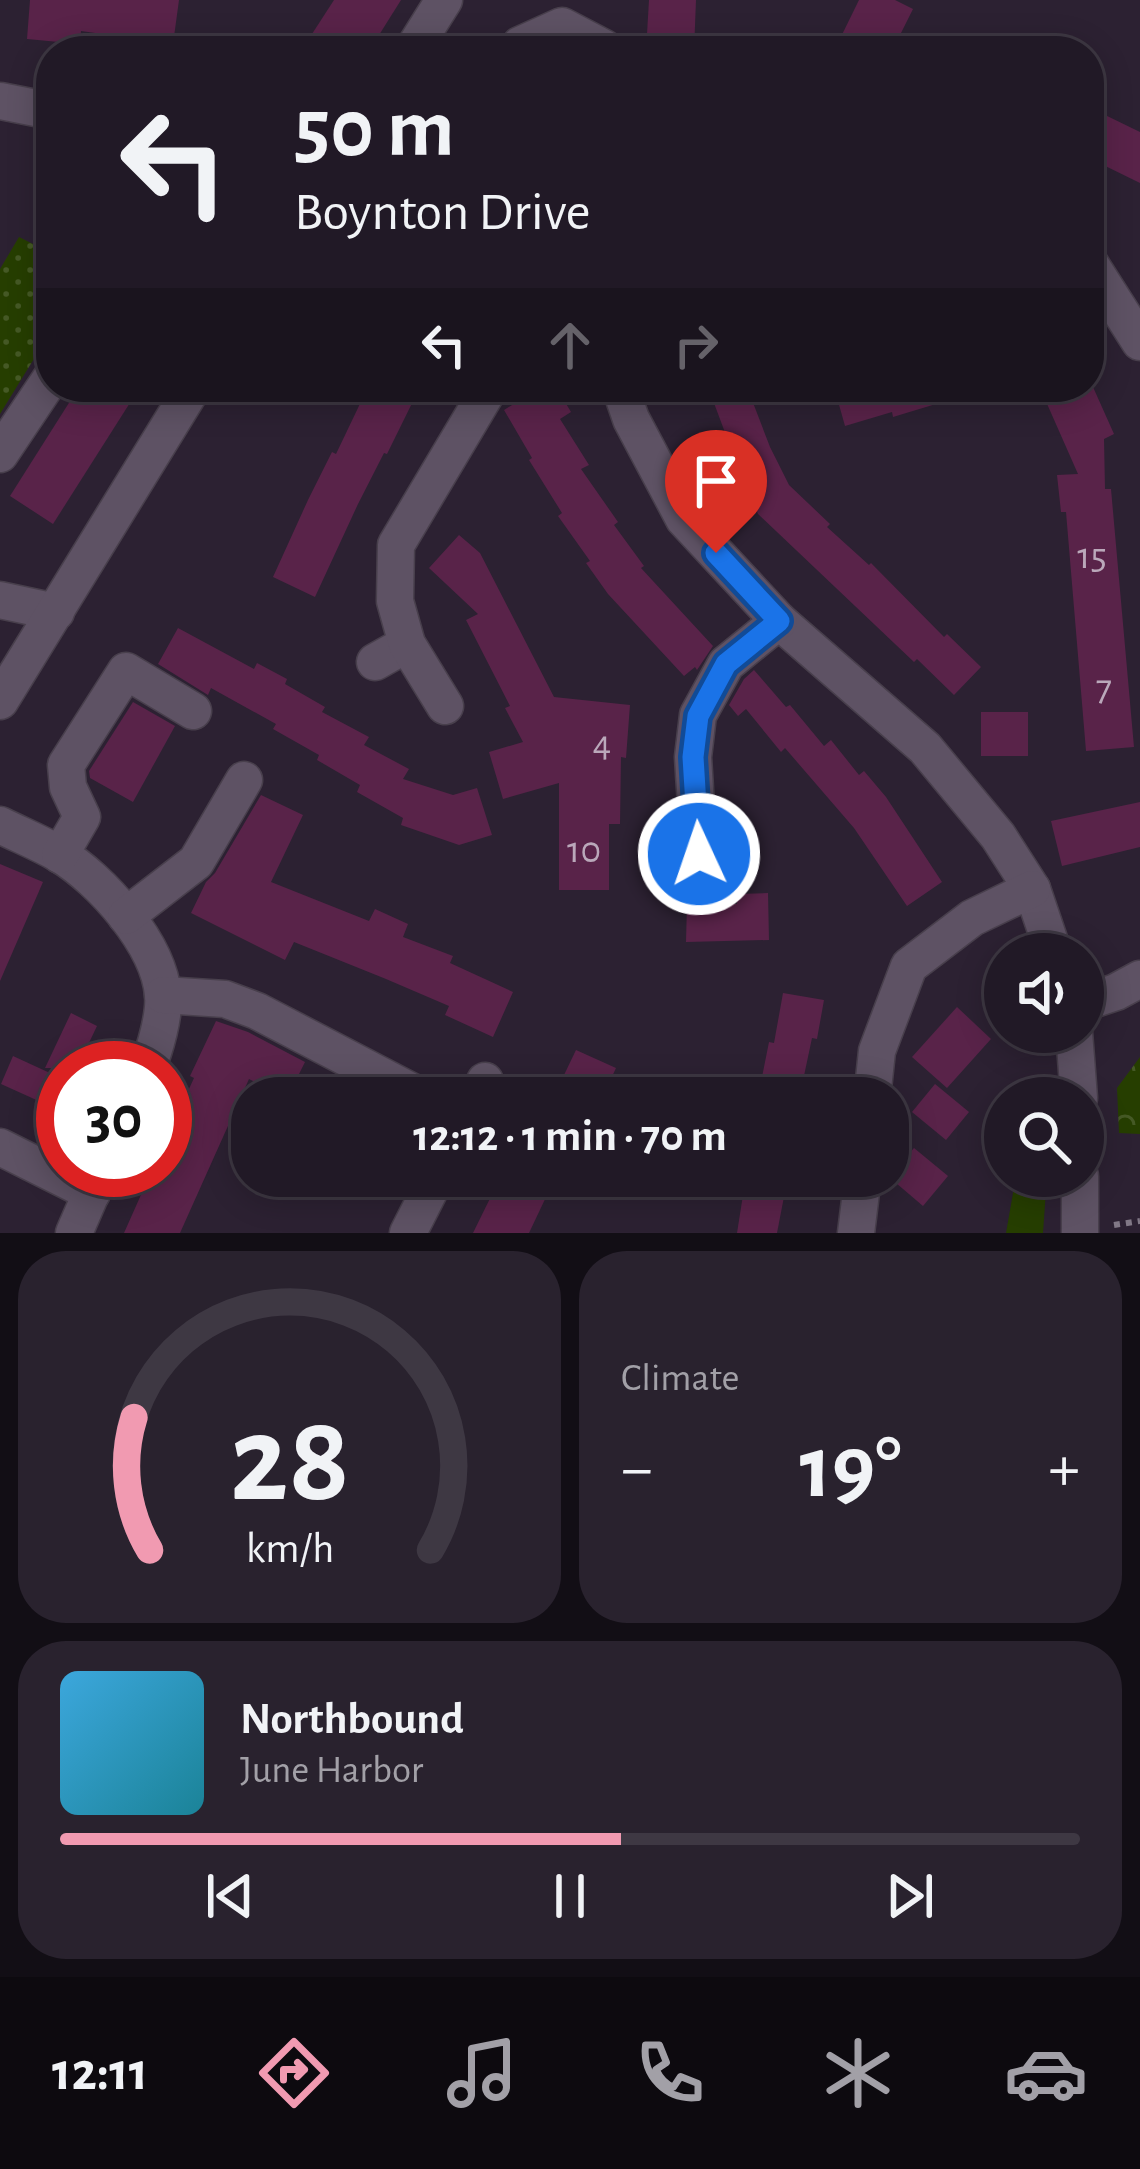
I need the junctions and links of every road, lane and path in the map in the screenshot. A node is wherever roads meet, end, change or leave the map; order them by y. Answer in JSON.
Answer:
{"nodes":[{"id":1,"x":444,"y":0,"type":"edge"},
{"id":2,"x":555,"y":0,"type":"edge"},
{"id":3,"x":421,"y":36,"type":"edge"},
{"id":4,"x":526,"y":36,"type":"edge"},
{"id":5,"x":542,"y":36,"type":"edge"},
{"id":6,"x":581,"y":36,"type":"edge"},
{"id":7,"x":0,"y":101,"type":"edge"},
{"id":8,"x":36,"y":108,"type":"edge"},
{"id":9,"x":1104,"y":286,"type":"edge"},
{"id":10,"x":1140,"y":342,"type":"edge"},
{"id":11,"x":36,"y":400,"type":"edge"},
{"id":12,"x":184,"y":402,"type":"edge"},
{"id":13,"x":481,"y":402,"type":"edge"},
{"id":14,"x":625,"y":402,"type":"edge"},
{"id":15,"x":0,"y":454,"type":"edge"},
{"id":16,"x":0,"y":600,"type":"edge"},
{"id":17,"x":56,"y":612,"type":"junction"},
{"id":18,"x":779,"y":621,"type":"junction"},
{"id":19,"x":407,"y":644,"type":"junction"},
{"id":20,"x":375,"y":662,"type":"dead end"},
{"id":21,"x":0,"y":701,"type":"edge"},
{"id":22,"x":446,"y":706,"type":"dead end"},
{"id":23,"x":193,"y":711,"type":"dead end"},
{"id":24,"x":244,"y":780,"type":"dead end"},
{"id":25,"x":0,"y":825,"type":"edge"},
{"id":26,"x":699,"y":854,"type":"dead end"},
{"id":27,"x":60,"y":855,"type":"junction"},
{"id":28,"x":1032,"y":889,"type":"junction"},
{"id":29,"x":127,"y":916,"type":"junction"},
{"id":30,"x":1047,"y":933,"type":"edge"},
{"id":31,"x":1140,"y":979,"type":"edge"},
{"id":32,"x":163,"y":995,"type":"junction"},
{"id":33,"x":1104,"y":996,"type":"edge"},
{"id":34,"x":159,"y":1041,"type":"edge"},
{"id":35,"x":384,"y":1077,"type":"edge"},
{"id":36,"x":875,"y":1077,"type":"edge"},
{"id":37,"x":0,"y":1147,"type":"edge"},
{"id":38,"x":36,"y":1160,"type":"edge"},
{"id":39,"x":90,"y":1197,"type":"edge"},
{"id":40,"x":426,"y":1197,"type":"edge"},
{"id":41,"x":860,"y":1197,"type":"edge"},
{"id":42,"x":1080,"y":1197,"type":"edge"},
{"id":43,"x":74,"y":1233,"type":"edge"},
{"id":44,"x":408,"y":1233,"type":"edge"},
{"id":45,"x":856,"y":1233,"type":"edge"},
{"id":46,"x":1080,"y":1233,"type":"edge"}],
"edges":[{"from":1,"to":3,"type":"street"},
{"from":2,"to":4,"type":"street"},
{"from":5,"to":6,"type":"street"},
{"from":7,"to":8,"type":"street"},
{"from":9,"to":10,"type":"street"},
{"from":11,"to":15,"type":"street"},
{"from":12,"to":17,"type":"street"},
{"from":13,"to":19,"type":"street"},
{"from":14,"to":18,"type":"street"},
{"from":16,"to":17,"type":"street"},
{"from":17,"to":21,"type":"street"},
{"from":18,"to":26,"type":"street"},
{"from":18,"to":28,"type":"street"},
{"from":19,"to":20,"type":"street"},
{"from":19,"to":22,"type":"street"},
{"from":23,"to":27,"type":"street"},
{"from":24,"to":29,"type":"street"},
{"from":25,"to":27,"type":"street"},
{"from":27,"to":29,"type":"street"},
{"from":28,"to":30,"type":"street"},
{"from":28,"to":36,"type":"street"},
{"from":29,"to":32,"type":"street"},
{"from":31,"to":33,"type":"street"},
{"from":32,"to":34,"type":"street"},
{"from":32,"to":35,"type":"street"},
{"from":37,"to":38,"type":"street"},
{"from":39,"to":43,"type":"street"},
{"from":40,"to":44,"type":"street"},
{"from":41,"to":45,"type":"street"},
{"from":42,"to":46,"type":"street"}]}
